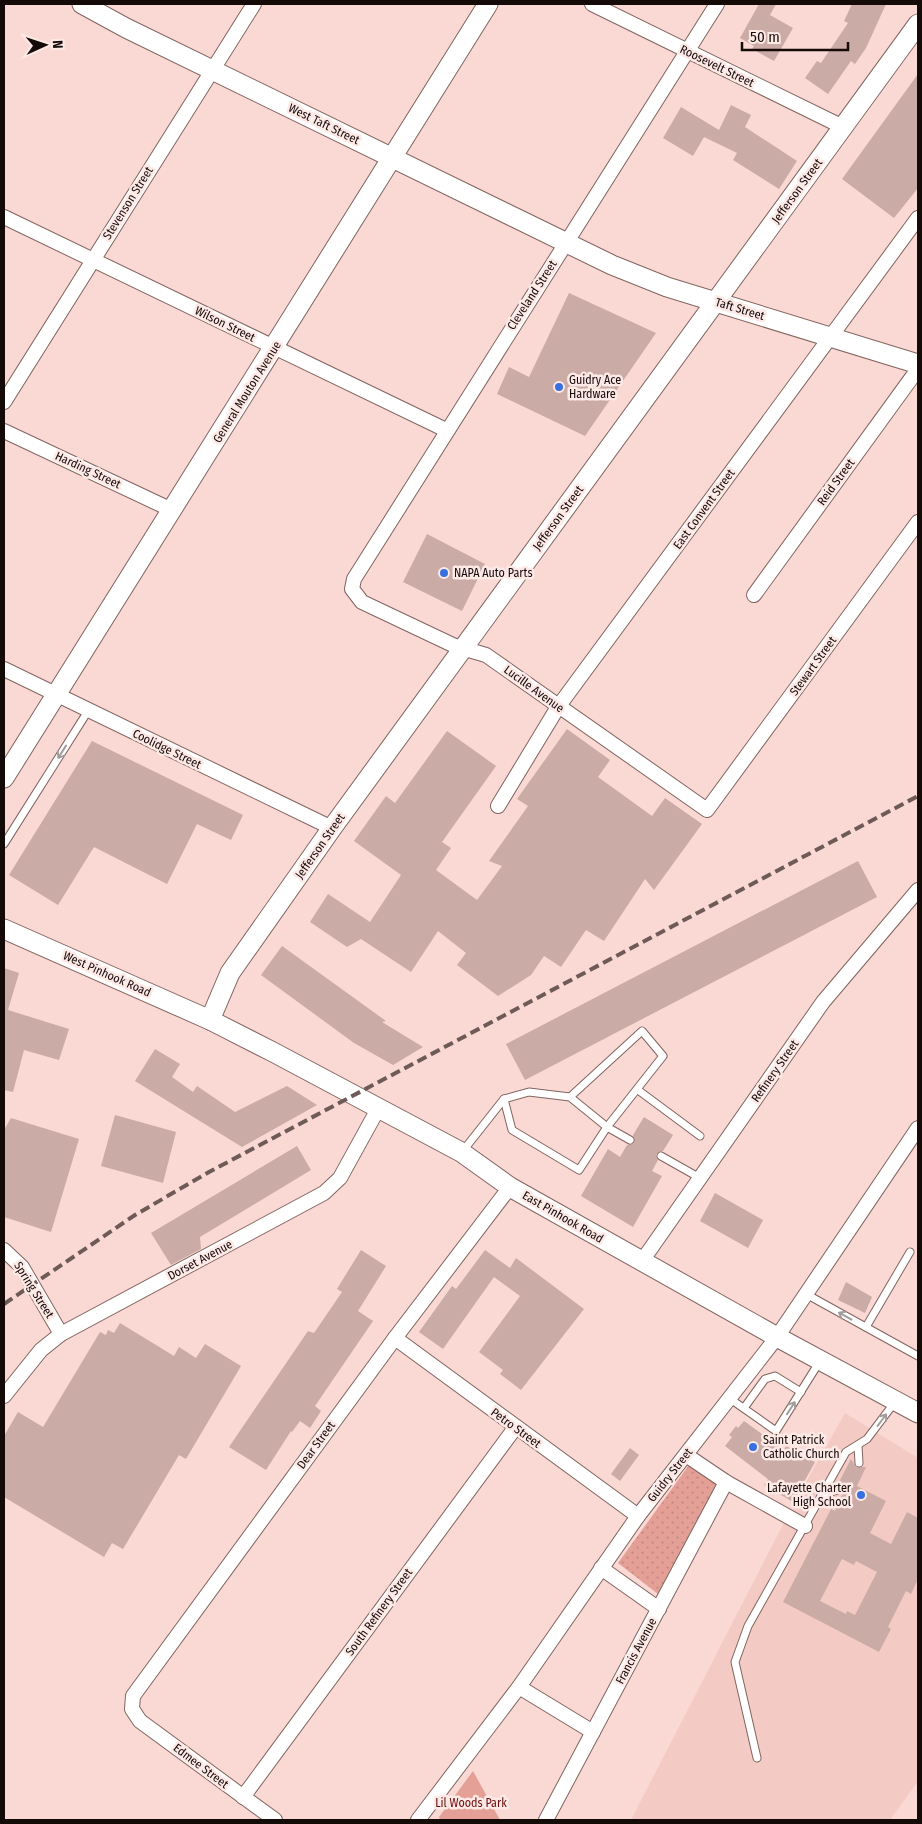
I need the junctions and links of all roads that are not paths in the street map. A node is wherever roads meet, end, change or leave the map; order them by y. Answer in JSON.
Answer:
{"nodes":[{"id":1,"x":254,"y":4,"type":"edge"},
{"id":2,"x":488,"y":4,"type":"edge"},
{"id":3,"x":592,"y":4,"type":"edge"},
{"id":4,"x":717,"y":4,"type":"edge"},
{"id":5,"x":88,"y":5,"type":"edge"},
{"id":6,"x":918,"y":24,"type":"edge"},
{"id":7,"x":687,"y":51,"type":"junction"},
{"id":8,"x":212,"y":70,"type":"junction"},
{"id":9,"x":844,"y":127,"type":"junction"},
{"id":10,"x":393,"y":157,"type":"junction"},
{"id":11,"x":4,"y":217,"type":"edge"},
{"id":12,"x":918,"y":218,"type":"edge"},
{"id":13,"x":565,"y":243,"type":"junction"},
{"id":14,"x":92,"y":260,"type":"junction"},
{"id":15,"x":717,"y":302,"type":"junction"},
{"id":16,"x":831,"y":338,"type":"junction"},
{"id":17,"x":275,"y":348,"type":"junction"},
{"id":18,"x":918,"y":364,"type":"edge"},
{"id":19,"x":918,"y":369,"type":"edge"},
{"id":20,"x":4,"y":402,"type":"edge"},
{"id":21,"x":446,"y":430,"type":"junction"},
{"id":22,"x":4,"y":431,"type":"edge"},
{"id":23,"x":172,"y":510,"type":"junction"},
{"id":24,"x":918,"y":522,"type":"edge"},
{"id":25,"x":352,"y":590,"type":"joint"},
{"id":26,"x":754,"y":595,"type":"dead end"},
{"id":27,"x":462,"y":648,"type":"junction"},
{"id":28,"x":4,"y":669,"type":"edge"},
{"id":29,"x":57,"y":696,"type":"junction"},
{"id":30,"x":558,"y":707,"type":"junction"},
{"id":31,"x":88,"y":711,"type":"junction"},
{"id":32,"x":4,"y":778,"type":"edge"},
{"id":33,"x":498,"y":806,"type":"dead end"},
{"id":34,"x":707,"y":810,"type":"joint"},
{"id":35,"x":332,"y":828,"type":"junction"},
{"id":36,"x":4,"y":844,"type":"edge"},
{"id":37,"x":918,"y":890,"type":"edge"},
{"id":38,"x":4,"y":929,"type":"edge"},
{"id":39,"x":210,"y":1020,"type":"junction"},
{"id":40,"x":638,"y":1090,"type":"junction"},
{"id":41,"x":570,"y":1097,"type":"junction"},
{"id":42,"x":504,"y":1100,"type":"junction"},
{"id":43,"x":378,"y":1109,"type":"junction"},
{"id":44,"x":607,"y":1127,"type":"junction"},
{"id":45,"x":918,"y":1128,"type":"edge"},
{"id":46,"x":700,"y":1136,"type":"dead end"},
{"id":47,"x":630,"y":1140,"type":"dead end"},
{"id":48,"x":461,"y":1152,"type":"junction"},
{"id":49,"x":661,"y":1156,"type":"dead end"},
{"id":50,"x":700,"y":1178,"type":"junction"},
{"id":51,"x":510,"y":1187,"type":"junction"},
{"id":52,"x":4,"y":1250,"type":"edge"},
{"id":53,"x":910,"y":1252,"type":"dead end"},
{"id":54,"x":642,"y":1261,"type":"junction"},
{"id":55,"x":806,"y":1294,"type":"junction"},
{"id":56,"x":866,"y":1327,"type":"junction"},
{"id":57,"x":61,"y":1334,"type":"junction"},
{"id":58,"x":776,"y":1337,"type":"junction"},
{"id":59,"x":395,"y":1338,"type":"junction"},
{"id":60,"x":918,"y":1356,"type":"edge"},
{"id":61,"x":820,"y":1361,"type":"junction"},
{"id":62,"x":801,"y":1392,"type":"junction"},
{"id":63,"x":4,"y":1396,"type":"edge"},
{"id":64,"x":729,"y":1398,"type":"junction"},
{"id":65,"x":896,"y":1400,"type":"junction"},
{"id":66,"x":744,"y":1408,"type":"junction"},
{"id":67,"x":917,"y":1409,"type":"edge"},
{"id":68,"x":515,"y":1428,"type":"junction"},
{"id":69,"x":858,"y":1446,"type":"junction"},
{"id":70,"x":686,"y":1455,"type":"junction"},
{"id":71,"x":859,"y":1463,"type":"dead end"},
{"id":72,"x":726,"y":1482,"type":"junction"},
{"id":73,"x":844,"y":1488,"type":"dead end"},
{"id":74,"x":821,"y":1496,"type":"junction"},
{"id":75,"x":638,"y":1516,"type":"junction"},
{"id":76,"x":805,"y":1526,"type":"junction"},
{"id":77,"x":601,"y":1568,"type":"junction"},
{"id":78,"x":659,"y":1609,"type":"junction"},
{"id":79,"x":519,"y":1688,"type":"junction"},
{"id":80,"x":132,"y":1708,"type":"joint"},
{"id":81,"x":593,"y":1732,"type":"junction"},
{"id":82,"x":757,"y":1758,"type":"dead end"},
{"id":83,"x":243,"y":1797,"type":"junction"},
{"id":84,"x":275,"y":1820,"type":"edge"},
{"id":85,"x":418,"y":1820,"type":"edge"},
{"id":86,"x":546,"y":1820,"type":"edge"}],
"edges":[{"from":1,"to":8,"type":"street","name":"Stevenson Street"},
{"from":2,"to":10,"type":"street","name":"General Mouton Avenue"},
{"from":3,"to":7,"type":"street","name":"Roosevelt Street"},
{"from":4,"to":7,"type":"street","name":"Cleveland Street"},
{"from":5,"to":8,"type":"street","name":"West Taft Street"},
{"from":6,"to":9,"type":"street","name":"Jefferson Street"},
{"from":7,"to":9,"type":"street","name":"Roosevelt Street"},
{"from":7,"to":13,"type":"street","name":"Cleveland Street"},
{"from":8,"to":10,"type":"street","name":"West Taft Street"},
{"from":8,"to":14,"type":"street","name":"Stevenson Street"},
{"from":9,"to":15,"type":"street","name":"Jefferson Street"},
{"from":10,"to":13,"type":"street","name":"West Taft Street"},
{"from":10,"to":17,"type":"street","name":"General Mouton Avenue"},
{"from":11,"to":14,"type":"street","name":"Wilson Street"},
{"from":12,"to":16,"type":"street","name":"East Convent Street"},
{"from":13,"to":15,"type":"street","name":"Taft Street"},
{"from":13,"to":21,"type":"street","name":"Cleveland Street"},
{"from":14,"to":17,"type":"street","name":"Wilson Street"},
{"from":14,"to":20,"type":"street","name":"Stevenson Street"},
{"from":15,"to":16,"type":"street","name":"Taft Street"},
{"from":15,"to":27,"type":"street","name":"Jefferson Street"},
{"from":16,"to":18,"type":"street","name":"Taft Street"},
{"from":16,"to":30,"type":"street","name":"East Convent Street"},
{"from":17,"to":21,"type":"street","name":"Wilson Street"},
{"from":17,"to":23,"type":"street","name":"General Mouton Avenue"},
{"from":19,"to":26,"type":"street","name":"Reid Street"},
{"from":21,"to":25,"type":"street","name":"Cleveland Street"},
{"from":22,"to":23,"type":"street","name":"Harding Street"},
{"from":23,"to":29,"type":"street","name":"General Mouton Avenue"},
{"from":24,"to":34,"type":"street","name":"Stewart Street"},
{"from":25,"to":27,"type":"street","name":"Lucille Avenue"},
{"from":27,"to":30,"type":"street","name":"Lucille Avenue"},
{"from":27,"to":35,"type":"street","name":"Jefferson Street"},
{"from":28,"to":29,"type":"street","name":"Coolidge Street"},
{"from":29,"to":31,"type":"street","name":"Coolidge Street"},
{"from":29,"to":32,"type":"street","name":"General Mouton Avenue"},
{"from":30,"to":33,"type":"street","name":"East Convent Street"},
{"from":30,"to":34,"type":"street","name":"Lucille Avenue"},
{"from":31,"to":35,"type":"street","name":"Coolidge Street"},
{"from":31,"to":36,"type":"lane","one_way":true},
{"from":35,"to":39,"type":"street","name":"Jefferson Street"},
{"from":37,"to":50,"type":"street","name":"Refinery Street"},
{"from":38,"to":39,"type":"street","name":"West Pinhook Road"},
{"from":39,"to":43,"type":"street","name":"East Pinhook Road"},
{"from":40,"to":41,"type":"lane"},
{"from":40,"to":44,"type":"lane"},
{"from":40,"to":46,"type":"lane"},
{"from":41,"to":42,"type":"lane"},
{"from":41,"to":44,"type":"lane"},
{"from":42,"to":44,"type":"lane"},
{"from":42,"to":48,"type":"lane"},
{"from":43,"to":48,"type":"street","name":"East Pinhook Road"},
{"from":43,"to":57,"type":"street","name":"Dorset Avenue"},
{"from":44,"to":47,"type":"lane"},
{"from":45,"to":55,"type":"street","name":"Guidry Street"},
{"from":48,"to":51,"type":"street","name":"East Pinhook Road"},
{"from":49,"to":50,"type":"lane"},
{"from":50,"to":54,"type":"street","name":"Refinery Street"},
{"from":51,"to":54,"type":"street","name":"East Pinhook Road"},
{"from":51,"to":59,"type":"street","name":"Dear Street"},
{"from":52,"to":57,"type":"street","name":"Spring Street"},
{"from":53,"to":56,"type":"lane"},
{"from":54,"to":58,"type":"street","name":"East Pinhook Road"},
{"from":56,"to":55,"type":"lane","one_way":true},
{"from":55,"to":58,"type":"street","name":"Guidry Street"},
{"from":56,"to":60,"type":"lane"},
{"from":57,"to":63,"type":"street","name":"Dorset Avenue"},
{"from":58,"to":61,"type":"street","name":"East Pinhook Road"},
{"from":58,"to":64,"type":"street","name":"Guidry Street"},
{"from":59,"to":68,"type":"street","name":"Petro Street"},
{"from":59,"to":80,"type":"street","name":"Dear Street"},
{"from":61,"to":62,"type":"lane"},
{"from":61,"to":65,"type":"street","name":"East Pinhook Road"},
{"from":62,"to":66,"type":"lane"},
{"from":66,"to":62,"type":"lane","one_way":true},
{"from":64,"to":66,"type":"lane"},
{"from":64,"to":70,"type":"street","name":"Guidry Street"},
{"from":65,"to":67,"type":"street","name":"East Pinhook Road"},
{"from":69,"to":65,"type":"lane","one_way":true},
{"from":68,"to":75,"type":"street","name":"Petro Street"},
{"from":68,"to":83,"type":"street","name":"South Refinery Street"},
{"from":69,"to":71,"type":"lane"},
{"from":69,"to":74,"type":"lane"},
{"from":70,"to":72,"type":"street"},
{"from":70,"to":75,"type":"street","name":"Guidry Street"},
{"from":72,"to":76,"type":"street"},
{"from":72,"to":78,"type":"street","name":"Francis Avenue"},
{"from":73,"to":74,"type":"lane"},
{"from":74,"to":76,"type":"lane"},
{"from":75,"to":77,"type":"street","name":"Guidry Street"},
{"from":76,"to":82,"type":"lane"},
{"from":77,"to":78,"type":"street"},
{"from":77,"to":79,"type":"street","name":"Guidry Street"},
{"from":78,"to":81,"type":"street","name":"Francis Avenue"},
{"from":79,"to":81,"type":"street"},
{"from":79,"to":85,"type":"street","name":"Guidry Street"},
{"from":80,"to":83,"type":"street","name":"Edmee Street"},
{"from":81,"to":86,"type":"street","name":"Francis Avenue"},
{"from":83,"to":84,"type":"street","name":"Edmee Street"}]}
